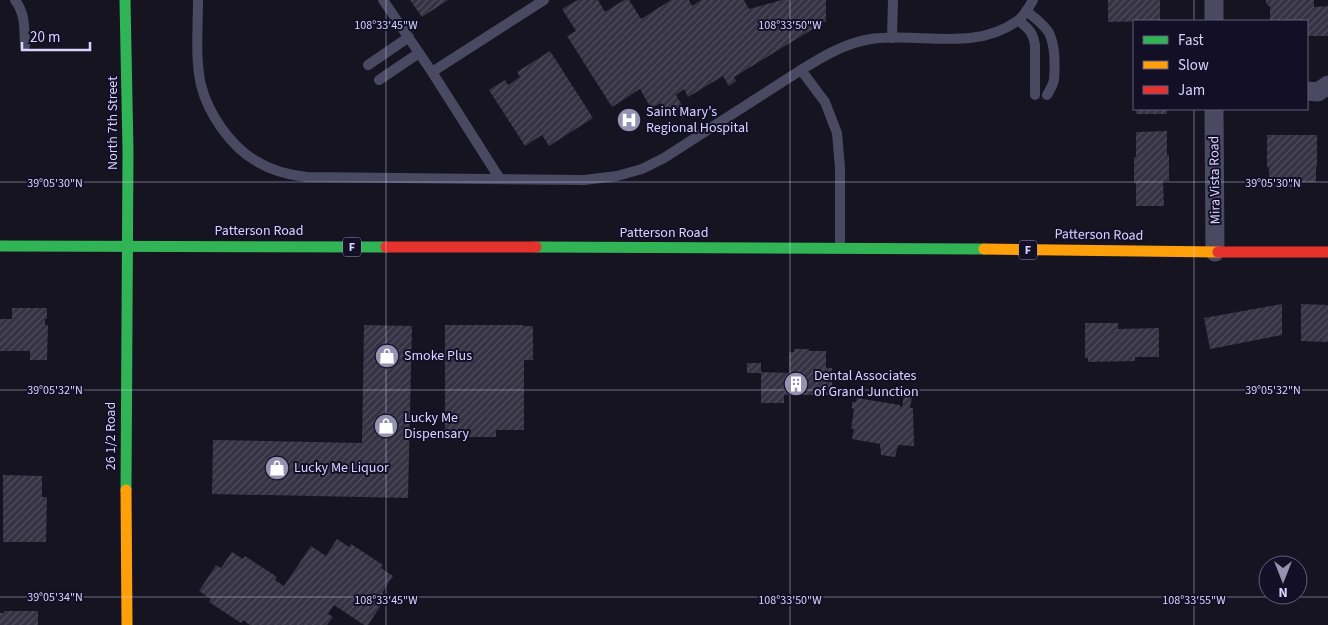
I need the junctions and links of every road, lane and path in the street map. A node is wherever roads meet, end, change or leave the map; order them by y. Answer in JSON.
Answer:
{"nodes":[{"id":1,"x":15,"y":0,"type":"edge"},
{"id":2,"x":125,"y":0,"type":"edge"},
{"id":3,"x":198,"y":0,"type":"edge"},
{"id":4,"x":383,"y":0,"type":"edge"},
{"id":5,"x":544,"y":0,"type":"edge"},
{"id":6,"x":893,"y":0,"type":"edge"},
{"id":7,"x":1033,"y":0,"type":"edge"},
{"id":8,"x":1214,"y":0,"type":"edge"},
{"id":9,"x":1026,"y":10,"type":"junction"},
{"id":10,"x":1214,"y":20,"type":"edge"},
{"id":11,"x":1019,"y":21,"type":"junction"},
{"id":12,"x":409,"y":37,"type":"junction"},
{"id":13,"x":892,"y":38,"type":"junction"},
{"id":14,"x":25,"y":46,"type":"dead end"},
{"id":15,"x":420,"y":54,"type":"junction"},
{"id":16,"x":368,"y":65,"type":"dead end"},
{"id":17,"x":801,"y":70,"type":"junction"},
{"id":18,"x":432,"y":72,"type":"junction"},
{"id":19,"x":379,"y":80,"type":"dead end"},
{"id":20,"x":1328,"y":85,"type":"edge"},
{"id":21,"x":1308,"y":92,"type":"edge"},
{"id":22,"x":1035,"y":95,"type":"dead end"},
{"id":23,"x":1047,"y":95,"type":"dead end"},
{"id":24,"x":1214,"y":110,"type":"edge"},
{"id":25,"x":500,"y":179,"type":"junction"},
{"id":26,"x":0,"y":246,"type":"edge"},
{"id":27,"x":128,"y":246,"type":"junction"},
{"id":28,"x":840,"y":248,"type":"junction"},
{"id":29,"x":1215,"y":252,"type":"junction"},
{"id":30,"x":1328,"y":252,"type":"edge"},
{"id":31,"x":127,"y":625,"type":"edge"}],
"edges":[{"from":1,"to":14,"type":"lane"},
{"from":2,"to":27,"type":"main road","name":"North 7th Street"},
{"from":3,"to":25,"type":"lane"},
{"from":4,"to":12,"type":"lane"},
{"from":5,"to":18,"type":"lane"},
{"from":6,"to":13,"type":"lane"},
{"from":7,"to":9,"type":"lane"},
{"from":8,"to":10,"type":"street"},
{"from":9,"to":11,"type":"lane"},
{"from":9,"to":23,"type":"lane"},
{"from":11,"to":13,"type":"lane"},
{"from":11,"to":22,"type":"lane"},
{"from":12,"to":15,"type":"lane"},
{"from":12,"to":16,"type":"lane"},
{"from":13,"to":17,"type":"lane"},
{"from":15,"to":18,"type":"lane"},
{"from":15,"to":19,"type":"lane"},
{"from":17,"to":25,"type":"lane"},
{"from":17,"to":28,"type":"lane"},
{"from":18,"to":25,"type":"lane"},
{"from":20,"to":21,"type":"street"},
{"from":24,"to":29,"type":"street","name":"Mira Vista Road"},
{"from":26,"to":27,"type":"main road","name":"Patterson Road","number":"F"},
{"from":27,"to":28,"type":"main road","name":"Patterson Road","number":"F"},
{"from":27,"to":31,"type":"main road","name":"26 1/2 Road"},
{"from":28,"to":29,"type":"main road","name":"Patterson Road","number":"F"},
{"from":29,"to":30,"type":"main road","name":"Patterson Road","number":"F"}]}
